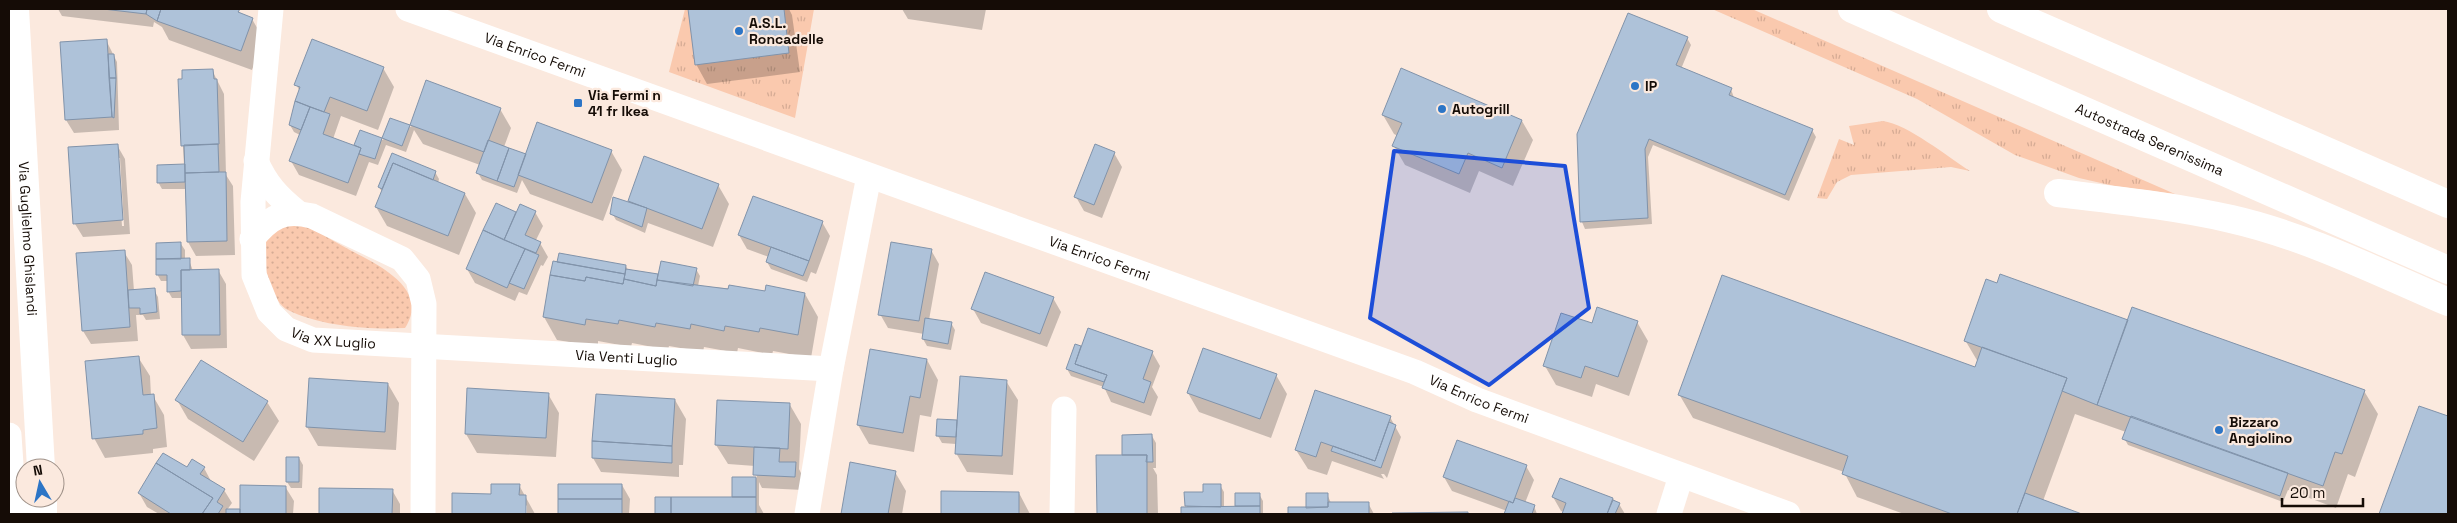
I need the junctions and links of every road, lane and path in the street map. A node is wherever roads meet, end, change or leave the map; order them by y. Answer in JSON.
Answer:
{"nodes":[{"id":1,"x":15,"y":9,"type":"edge"},
{"id":2,"x":271,"y":9,"type":"edge"},
{"id":3,"x":408,"y":9,"type":"edge"},
{"id":4,"x":1852,"y":9,"type":"edge"},
{"id":5,"x":2001,"y":9,"type":"edge"},
{"id":6,"x":256,"y":161,"type":"junction"},
{"id":7,"x":869,"y":176,"type":"junction"},
{"id":8,"x":2058,"y":193,"type":"dead end"},
{"id":9,"x":2448,"y":204,"type":"edge"},
{"id":10,"x":297,"y":212,"type":"junction"},
{"id":11,"x":252,"y":239,"type":"junction"},
{"id":12,"x":2448,"y":270,"type":"edge"},
{"id":13,"x":2448,"y":302,"type":"edge"},
{"id":14,"x":423,"y":346,"type":"junction"},
{"id":15,"x":831,"y":369,"type":"junction"},
{"id":16,"x":1064,"y":409,"type":"dead end"},
{"id":17,"x":9,"y":435,"type":"edge"},
{"id":18,"x":40,"y":458,"type":"edge"},
{"id":19,"x":1682,"y":476,"type":"junction"},
{"id":20,"x":11,"y":483,"type":"edge"},
{"id":21,"x":24,"y":508,"type":"edge"},
{"id":22,"x":423,"y":514,"type":"edge"},
{"id":23,"x":807,"y":514,"type":"edge"},
{"id":24,"x":1062,"y":514,"type":"edge"},
{"id":25,"x":1669,"y":514,"type":"edge"},
{"id":26,"x":1788,"y":514,"type":"edge"}],
"edges":[{"from":1,"to":18,"type":"main road","name":"Via Guglielmo Ghislandi"},
{"from":2,"to":6,"type":"street","name":"Via XX Luglio"},
{"from":3,"to":7,"type":"street","name":"Via Enrico Fermi"},
{"from":4,"to":12,"type":"main road","name":"Autostrada Serenissima"},
{"from":5,"to":9,"type":"main road"},
{"from":6,"to":10,"type":"street"},
{"from":6,"to":11,"type":"street","name":"Via XX Luglio"},
{"from":7,"to":15,"type":"street"},
{"from":7,"to":19,"type":"street","name":"Via Enrico Fermi"},
{"from":8,"to":13,"type":"main road"},
{"from":10,"to":11,"type":"street"},
{"from":10,"to":14,"type":"street"},
{"from":11,"to":14,"type":"street","name":"Via XX Luglio"},
{"from":14,"to":15,"type":"street","name":"Via Venti Luglio"},
{"from":14,"to":22,"type":"street"},
{"from":15,"to":23,"type":"street"},
{"from":16,"to":24,"type":"street"},
{"from":17,"to":20,"type":"street"},
{"from":19,"to":25,"type":"street"},
{"from":19,"to":26,"type":"street","name":"Via Enrico Fermi"},
{"from":20,"to":21,"type":"street"}]}
